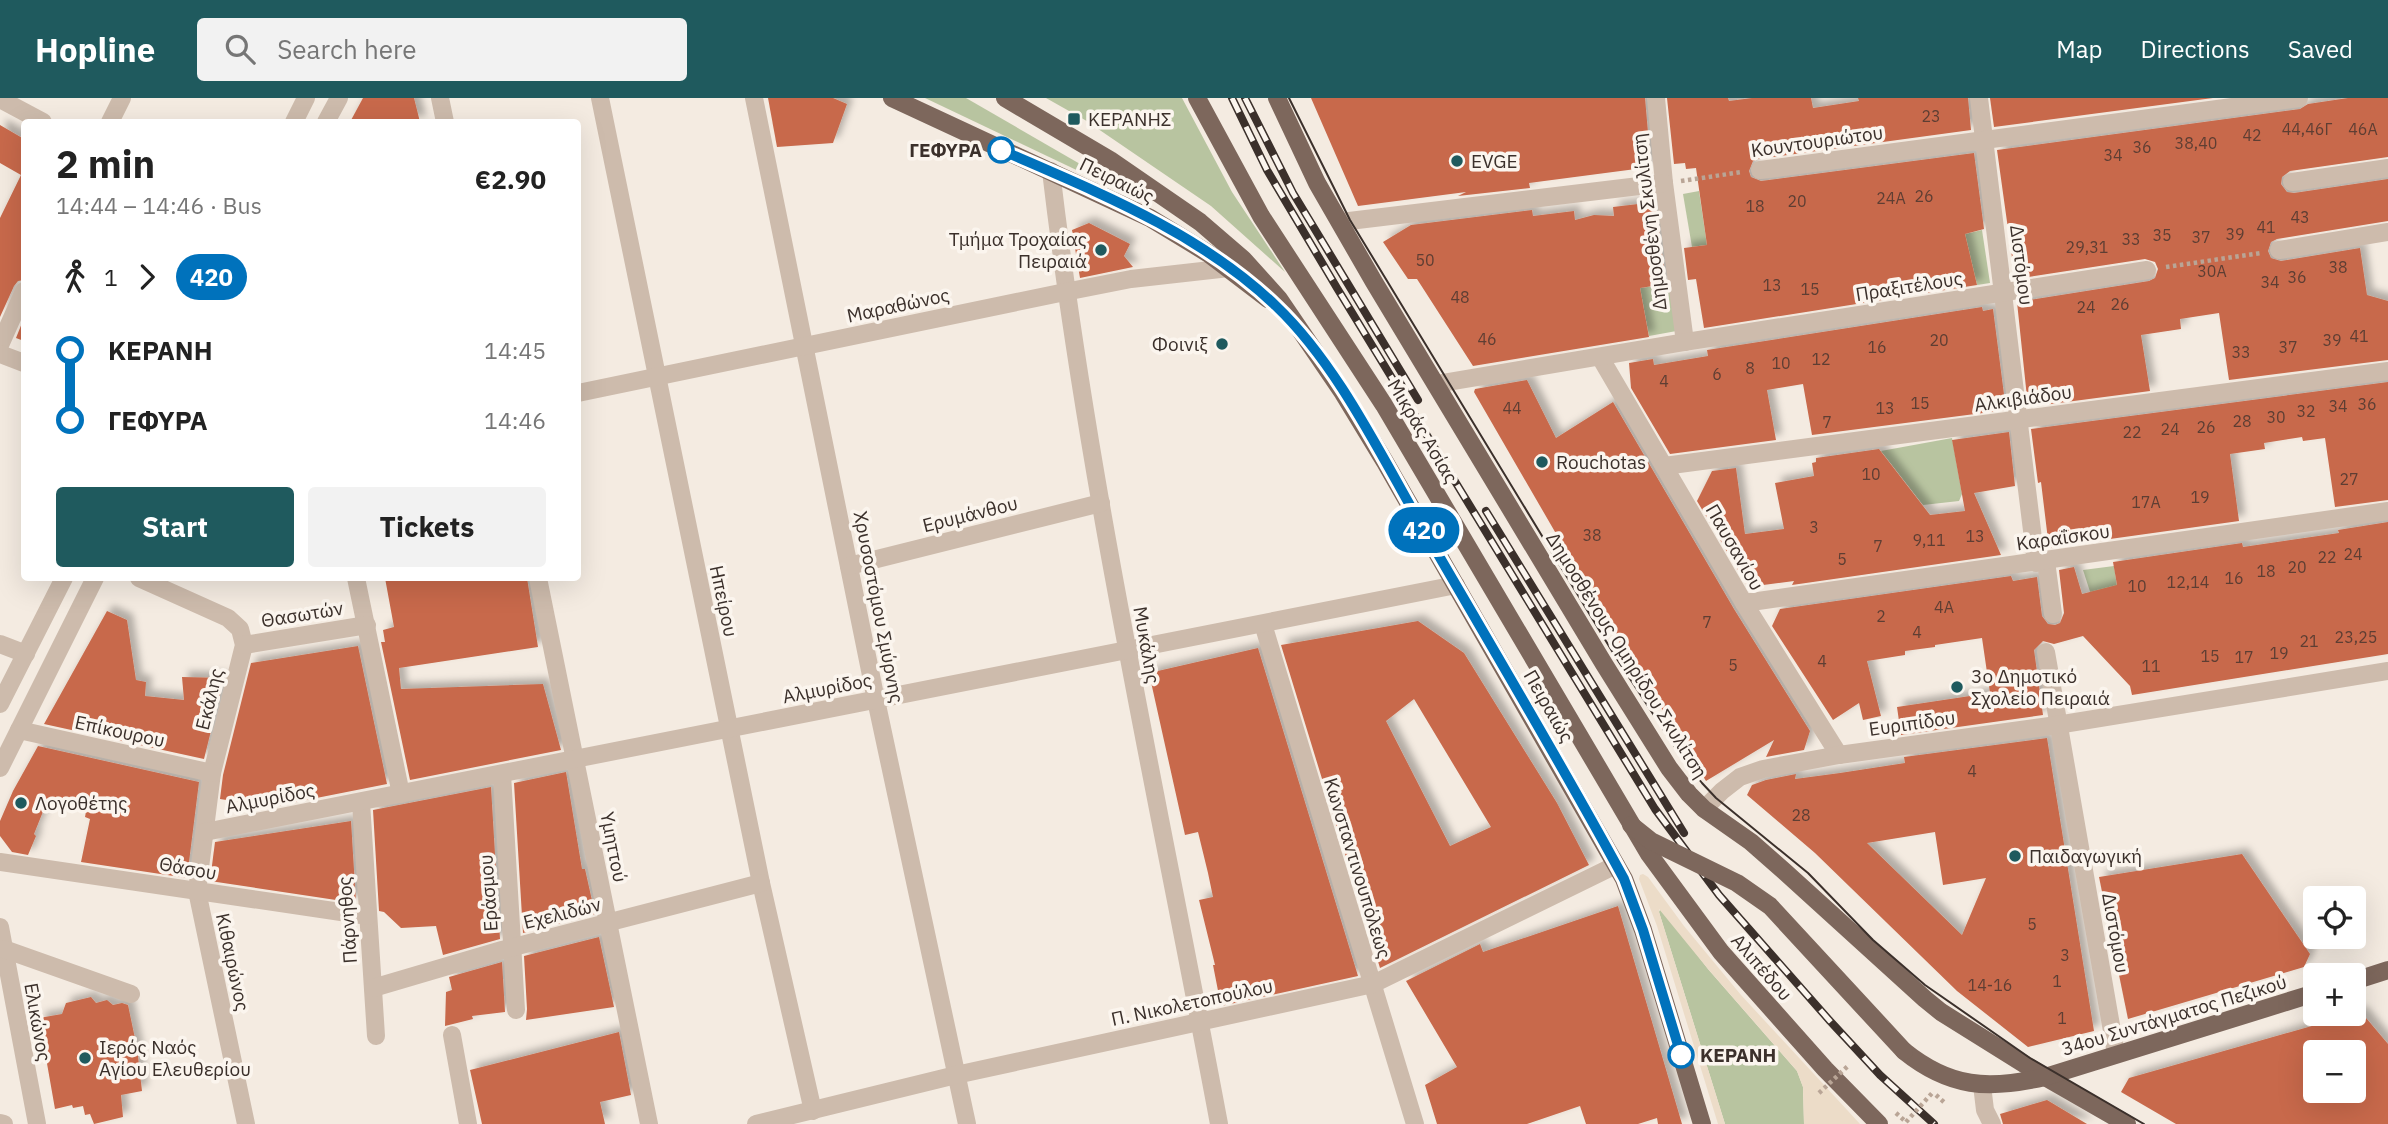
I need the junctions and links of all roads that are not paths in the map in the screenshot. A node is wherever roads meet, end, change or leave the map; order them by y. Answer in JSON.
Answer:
{"nodes":[{"id":1,"x":122,"y":98,"type":"edge"},
{"id":2,"x":306,"y":98,"type":"edge"},
{"id":3,"x":339,"y":98,"type":"edge"},
{"id":4,"x":440,"y":98,"type":"edge"},
{"id":5,"x":600,"y":98,"type":"edge"},
{"id":6,"x":754,"y":98,"type":"edge"},
{"id":7,"x":892,"y":98,"type":"edge"},
{"id":8,"x":1005,"y":98,"type":"edge"},
{"id":9,"x":1197,"y":98,"type":"edge"},
{"id":10,"x":1277,"y":98,"type":"edge"},
{"id":11,"x":1656,"y":98,"type":"edge"},
{"id":12,"x":1979,"y":98,"type":"edge"},
{"id":13,"x":2299,"y":98,"type":"edge"},
{"id":14,"x":0,"y":99,"type":"edge"},
{"id":15,"x":37,"y":119,"type":"edge"},
{"id":16,"x":112,"y":119,"type":"edge"},
{"id":17,"x":296,"y":119,"type":"edge"},
{"id":18,"x":328,"y":119,"type":"edge"},
{"id":19,"x":444,"y":119,"type":"edge"},
{"id":20,"x":1985,"y":140,"type":"junction"},
{"id":21,"x":2388,"y":167,"type":"edge"},
{"id":22,"x":1760,"y":170,"type":"road end"},
{"id":23,"x":1051,"y":172,"type":"junction"},
{"id":24,"x":2292,"y":182,"type":"dead end"},
{"id":25,"x":1664,"y":183,"type":"junction"},
{"id":26,"x":1340,"y":222,"type":"junction"},
{"id":27,"x":2388,"y":232,"type":"edge"},
{"id":28,"x":2279,"y":250,"type":"road end"},
{"id":29,"x":1229,"y":268,"type":"junction"},
{"id":30,"x":2147,"y":270,"type":"road end"},
{"id":31,"x":1065,"y":292,"type":"junction"},
{"id":32,"x":2005,"y":292,"type":"junction"},
{"id":33,"x":21,"y":298,"type":"edge"},
{"id":34,"x":1303,"y":334,"type":"junction"},
{"id":35,"x":1685,"y":342,"type":"junction"},
{"id":36,"x":0,"y":345,"type":"edge"},
{"id":37,"x":806,"y":346,"type":"junction"},
{"id":38,"x":0,"y":354,"type":"edge"},
{"id":39,"x":1600,"y":357,"type":"junction"},
{"id":40,"x":21,"y":362,"type":"edge"},
{"id":41,"x":2388,"y":371,"type":"edge"},
{"id":42,"x":656,"y":377,"type":"junction"},
{"id":43,"x":1436,"y":384,"type":"junction"},
{"id":44,"x":581,"y":392,"type":"edge"},
{"id":45,"x":2019,"y":419,"type":"junction"},
{"id":46,"x":1664,"y":466,"type":"junction"},
{"id":47,"x":1101,"y":503,"type":"junction"},
{"id":48,"x":2388,"y":511,"type":"edge"},
{"id":49,"x":2041,"y":562,"type":"junction"},
{"id":50,"x":849,"y":566,"type":"junction"},
{"id":51,"x":62,"y":581,"type":"edge"},
{"id":52,"x":94,"y":581,"type":"edge"},
{"id":53,"x":146,"y":581,"type":"edge"},
{"id":54,"x":357,"y":581,"type":"edge"},
{"id":55,"x":539,"y":581,"type":"edge"},
{"id":56,"x":1456,"y":585,"type":"junction"},
{"id":57,"x":1744,"y":603,"type":"junction"},
{"id":58,"x":2053,"y":614,"type":"dead end"},
{"id":59,"x":1263,"y":624,"type":"junction"},
{"id":60,"x":367,"y":625,"type":"junction"},
{"id":61,"x":0,"y":645,"type":"edge"},
{"id":62,"x":244,"y":645,"type":"junction"},
{"id":63,"x":1126,"y":651,"type":"junction"},
{"id":64,"x":2046,"y":652,"type":"dead end"},
{"id":65,"x":26,"y":654,"type":"junction"},
{"id":66,"x":2388,"y":671,"type":"edge"},
{"id":67,"x":876,"y":700,"type":"junction"},
{"id":68,"x":0,"y":704,"type":"edge"},
{"id":69,"x":2057,"y":725,"type":"junction"},
{"id":70,"x":730,"y":729,"type":"junction"},
{"id":71,"x":19,"y":730,"type":"junction"},
{"id":72,"x":1839,"y":755,"type":"junction"},
{"id":73,"x":575,"y":759,"type":"junction"},
{"id":74,"x":0,"y":768,"type":"edge"},
{"id":75,"x":212,"y":773,"type":"junction"},
{"id":76,"x":502,"y":774,"type":"junction"},
{"id":77,"x":401,"y":794,"type":"junction"},
{"id":78,"x":361,"y":802,"type":"junction"},
{"id":79,"x":1704,"y":809,"type":"junction"},
{"id":80,"x":1631,"y":825,"type":"junction"},
{"id":81,"x":205,"y":832,"type":"junction"},
{"id":82,"x":0,"y":862,"type":"edge"},
{"id":83,"x":1616,"y":864,"type":"junction"},
{"id":84,"x":761,"y":883,"type":"junction"},
{"id":85,"x":197,"y":891,"type":"junction"},
{"id":86,"x":368,"y":916,"type":"junction"},
{"id":87,"x":608,"y":923,"type":"junction"},
{"id":88,"x":0,"y":927,"type":"edge"},
{"id":89,"x":513,"y":947,"type":"junction"},
{"id":90,"x":4,"y":949,"type":"junction"},
{"id":91,"x":2385,"y":976,"type":"edge"},
{"id":92,"x":2366,"y":979,"type":"edge"},
{"id":93,"x":1373,"y":984,"type":"junction"},
{"id":94,"x":373,"y":988,"type":"junction"},
{"id":95,"x":131,"y":994,"type":"dead end"},
{"id":96,"x":2303,"y":997,"type":"edge"},
{"id":97,"x":516,"y":1010,"type":"dead end"},
{"id":98,"x":1199,"y":1021,"type":"junction"},
{"id":99,"x":452,"y":1035,"type":"dead end"},
{"id":100,"x":376,"y":1036,"type":"dead end"},
{"id":101,"x":2116,"y":1054,"type":"junction"},
{"id":102,"x":956,"y":1075,"type":"junction"},
{"id":103,"x":2045,"y":1077,"type":"junction"},
{"id":104,"x":1982,"y":1085,"type":"junction"},
{"id":105,"x":813,"y":1111,"type":"junction"},
{"id":106,"x":37,"y":1124,"type":"edge"},
{"id":107,"x":246,"y":1124,"type":"edge"},
{"id":108,"x":468,"y":1124,"type":"edge"},
{"id":109,"x":649,"y":1124,"type":"edge"},
{"id":110,"x":756,"y":1124,"type":"edge"},
{"id":111,"x":967,"y":1124,"type":"edge"},
{"id":112,"x":1219,"y":1124,"type":"edge"},
{"id":113,"x":1415,"y":1124,"type":"edge"},
{"id":114,"x":1702,"y":1124,"type":"edge"},
{"id":115,"x":1879,"y":1124,"type":"edge"},
{"id":116,"x":1992,"y":1124,"type":"edge"},
{"id":117,"x":2127,"y":1124,"type":"edge"}],
"edges":[{"from":1,"to":16,"type":"street"},
{"from":2,"to":17,"type":"street"},
{"from":3,"to":18,"type":"street"},
{"from":4,"to":19,"type":"street"},
{"from":5,"to":42,"type":"street","name":"Ηπείρου"},
{"from":6,"to":37,"type":"street","name":"Χρυσοστόμου Σμύρνης"},
{"from":7,"to":23,"type":"main road","name":"Πειραιώς"},
{"from":8,"to":34,"type":"main road","name":"Πειραιώς"},
{"from":9,"to":80,"type":"main road","name":"Μικράς Ασίας"},
{"from":10,"to":26,"type":"main road","name":"Δημοσθένους Ομηρίδου Σκυλίτση"},
{"from":11,"to":25,"type":"street","name":"Δημοσθένη Σκυλίτση"},
{"from":12,"to":20,"type":"street","name":"Διστόμου"},
{"from":13,"to":20,"type":"street","name":"Κουντουριώτου"},
{"from":14,"to":15,"type":"street"},
{"from":20,"to":22,"type":"street","name":"Κουντουριώτου"},
{"from":20,"to":32,"type":"street","name":"Διστόμου"},
{"from":21,"to":24,"type":"street"},
{"from":23,"to":29,"type":"main road","name":"Πειραιώς"},
{"from":23,"to":31,"type":"street","name":"Μυκάλης"},
{"from":25,"to":26,"type":"street"},
{"from":25,"to":35,"type":"street","name":"Δημοσθένη Σκυλίτση"},
{"from":26,"to":43,"type":"main road","name":"Δημοσθένους Ομηρίδου Σκυλίτση"},
{"from":27,"to":28,"type":"street"},
{"from":29,"to":31,"type":"street","name":"Μαραθώνος"},
{"from":29,"to":34,"type":"main road","name":"Πειραιώς"},
{"from":30,"to":32,"type":"street","name":"Πραξιτέλους"},
{"from":31,"to":37,"type":"street","name":"Μαραθώνος"},
{"from":31,"to":47,"type":"street","name":"Μυκάλης"},
{"from":32,"to":35,"type":"street","name":"Πραξιτέλους"},
{"from":32,"to":45,"type":"street","name":"Διστόμου"},
{"from":33,"to":36,"type":"street"},
{"from":34,"to":56,"type":"main road","name":"Πειραιώς"},
{"from":35,"to":39,"type":"street","name":"Πραξιτέλους"},
{"from":37,"to":42,"type":"street","name":"Μαραθώνος"},
{"from":37,"to":50,"type":"street","name":"Χρυσοστόμου Σμύρνης"},
{"from":38,"to":40,"type":"street"},
{"from":39,"to":43,"type":"street","name":"Πραξιτέλους"},
{"from":39,"to":46,"type":"street","name":"Παυσανίου"},
{"from":41,"to":45,"type":"street","name":"Αλκιβιάδου"},
{"from":42,"to":44,"type":"street","name":"Μαραθώνος"},
{"from":42,"to":70,"type":"street","name":"Ηπείρου"},
{"from":43,"to":79,"type":"main road","name":"Δημοσθένους Ομηρίδου Σκυλίτση"},
{"from":45,"to":46,"type":"street","name":"Αλκιβιάδου"},
{"from":45,"to":49,"type":"street","name":"Διστόμου"},
{"from":46,"to":57,"type":"street","name":"Παυσανίου"},
{"from":47,"to":50,"type":"street","name":"Ερυμάνθου"},
{"from":47,"to":63,"type":"street","name":"Μυκάλης"},
{"from":48,"to":49,"type":"street","name":"Καραΐσκου"},
{"from":49,"to":57,"type":"street","name":"Καραΐσκου"},
{"from":49,"to":58,"type":"street","name":"Διστόμου"},
{"from":50,"to":67,"type":"street","name":"Χρυσοστόμου Σμύρνης"},
{"from":51,"to":65,"type":"street"},
{"from":52,"to":71,"type":"street"},
{"from":53,"to":62,"type":"street"},
{"from":54,"to":60,"type":"street"},
{"from":55,"to":73,"type":"street","name":"Υμηττού"},
{"from":56,"to":59,"type":"street","name":"Αλμυρίδος"},
{"from":56,"to":83,"type":"main road","name":"Πειραιώς"},
{"from":57,"to":72,"type":"street","name":"Παυσανίου"},
{"from":59,"to":63,"type":"street","name":"Αλμυρίδος"},
{"from":59,"to":93,"type":"street","name":"Κωνσταντινουπόλεως"},
{"from":60,"to":62,"type":"street","name":"Θασωτών"},
{"from":60,"to":77,"type":"street"},
{"from":61,"to":65,"type":"street"},
{"from":62,"to":75,"type":"street","name":"Εκάλης"},
{"from":63,"to":67,"type":"street","name":"Αλμυρίδος"},
{"from":63,"to":98,"type":"street","name":"Μυκάλης"},
{"from":64,"to":69,"type":"street","name":"Διστόμου"},
{"from":65,"to":68,"type":"street"},
{"from":66,"to":69,"type":"street","name":"Ευριπίδου"},
{"from":67,"to":70,"type":"street","name":"Αλμυρίδος"},
{"from":67,"to":102,"type":"street","name":"Χρυσοστόμου Σμύρνης"},
{"from":69,"to":72,"type":"street","name":"Ευριπίδου"},
{"from":69,"to":101,"type":"street","name":"Διστόμου"},
{"from":70,"to":73,"type":"street","name":"Αλμυρίδος"},
{"from":70,"to":84,"type":"street","name":"Ηπείρου"},
{"from":71,"to":74,"type":"street"},
{"from":71,"to":75,"type":"street","name":"Επίκουρου"},
{"from":72,"to":79,"type":"street","name":"Ευριπίδου"},
{"from":73,"to":76,"type":"street","name":"Αλμυρίδος"},
{"from":73,"to":87,"type":"street","name":"Υμηττού"},
{"from":75,"to":81,"type":"street","name":"Εκάλης"},
{"from":76,"to":77,"type":"street","name":"Αλμυρίδος"},
{"from":76,"to":89,"type":"street","name":"Εράσμου"},
{"from":77,"to":78,"type":"street","name":"Αλμυρίδος"},
{"from":78,"to":81,"type":"street","name":"Αλμυρίδος"},
{"from":78,"to":86,"type":"street","name":"Πάρνηθος"},
{"from":79,"to":103,"type":"main road","name":"Δημοσθένους Ομηρίδου Σκυλίτση"},
{"from":80,"to":104,"type":"main road","name":"34ου Συντάγματος Πεζικού","bridge":true},
{"from":80,"to":115,"type":"main road","name":"Αλιπέδου","bridge":true},
{"from":81,"to":85,"type":"street","name":"Εκάλης"},
{"from":82,"to":85,"type":"street","name":"Θάσου"},
{"from":83,"to":93,"type":"street","name":"Π. Νικολετοπούλου"},
{"from":83,"to":114,"type":"main road","name":"Πειραιώς"},
{"from":84,"to":87,"type":"street","name":"Εχελιδών"},
{"from":84,"to":105,"type":"street","name":"Ηπείρου"},
{"from":85,"to":86,"type":"street","name":"Θάσου"},
{"from":85,"to":107,"type":"street","name":"Κιθαιρώνος"},
{"from":86,"to":94,"type":"street","name":"Πάρνηθος"},
{"from":87,"to":89,"type":"street","name":"Εχελιδών"},
{"from":87,"to":109,"type":"street","name":"Υμηττού"},
{"from":88,"to":90,"type":"street","name":"Ελικώνος"},
{"from":89,"to":94,"type":"street","name":"Εχελιδών"},
{"from":89,"to":97,"type":"street","name":"Εράσμου"},
{"from":90,"to":95,"type":"street"},
{"from":90,"to":106,"type":"street","name":"Ελικώνος"},
{"from":91,"to":92,"type":"main road"},
{"from":93,"to":98,"type":"street","name":"Π. Νικολετοπούλου"},
{"from":93,"to":113,"type":"street","name":"Κωνσταντινουπόλεως"},
{"from":94,"to":100,"type":"street","name":"Πάρνηθος"},
{"from":96,"to":101,"type":"main road","name":"34ου Συντάγματος Πεζικού"},
{"from":98,"to":102,"type":"street","name":"Π. Νικολετοπούλου"},
{"from":98,"to":112,"type":"street","name":"Μυκάλης"},
{"from":99,"to":108,"type":"street"},
{"from":101,"to":103,"type":"main road","name":"34ου Συντάγματος Πεζικού"},
{"from":102,"to":105,"type":"street","name":"Π. Νικολετοπούλου"},
{"from":102,"to":111,"type":"street","name":"Χρυσοστόμου Σμύρνης"},
{"from":103,"to":104,"type":"main road","name":"34ου Συντάγματος Πεζικού"},
{"from":103,"to":117,"type":"main road","name":"Δημοσθένους Ομηρίδου Σκυλίτση"},
{"from":104,"to":116,"type":"street"},
{"from":105,"to":110,"type":"street","name":"Π. Νικολετοπούλου"}]}
